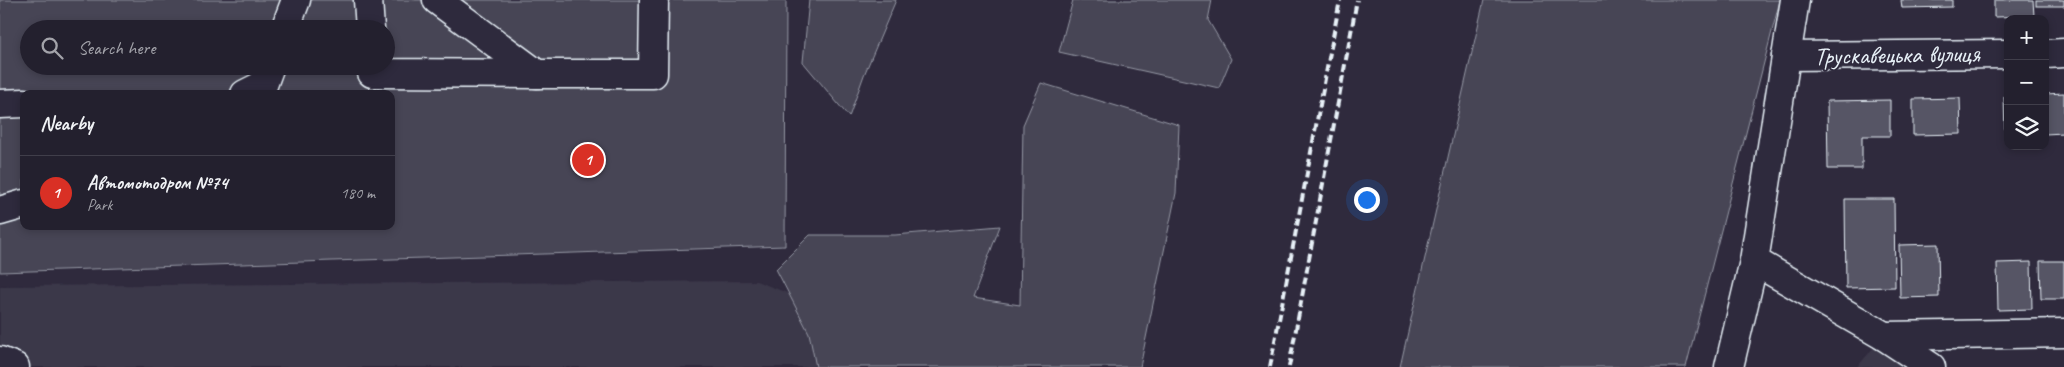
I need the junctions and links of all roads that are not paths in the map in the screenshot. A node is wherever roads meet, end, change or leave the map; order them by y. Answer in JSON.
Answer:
{"nodes":[{"id":1,"x":296,"y":0,"type":"edge"},
{"id":2,"x":368,"y":0,"type":"edge"},
{"id":3,"x":437,"y":0,"type":"edge"},
{"id":4,"x":654,"y":0,"type":"edge"},
{"id":5,"x":1796,"y":0,"type":"edge"},
{"id":6,"x":288,"y":20,"type":"edge"},
{"id":7,"x":369,"y":20,"type":"edge"},
{"id":8,"x":2064,"y":53,"type":"edge"},
{"id":9,"x":2004,"y":54,"type":"edge"},
{"id":10,"x":2049,"y":54,"type":"edge"},
{"id":11,"x":1786,"y":56,"type":"junction"},
{"id":12,"x":395,"y":73,"type":"edge"},
{"id":13,"x":537,"y":74,"type":"junction"},
{"id":14,"x":266,"y":75,"type":"edge"},
{"id":15,"x":253,"y":90,"type":"edge"},
{"id":16,"x":20,"y":103,"type":"edge"},
{"id":17,"x":0,"y":104,"type":"edge"},
{"id":18,"x":20,"y":205,"type":"edge"},
{"id":19,"x":0,"y":211,"type":"edge"},
{"id":20,"x":1754,"y":261,"type":"junction"},
{"id":21,"x":2064,"y":333,"type":"edge"},
{"id":22,"x":1884,"y":336,"type":"junction"},
{"id":23,"x":0,"y":361,"type":"edge"},
{"id":24,"x":15,"y":367,"type":"edge"},
{"id":25,"x":1729,"y":367,"type":"edge"},
{"id":26,"x":1931,"y":367,"type":"edge"}],
"edges":[{"from":1,"to":6,"type":"street"},
{"from":2,"to":7,"type":"street"},
{"from":3,"to":13,"type":"street"},
{"from":4,"to":13,"type":"street"},
{"from":5,"to":11,"type":"street"},
{"from":8,"to":10,"type":"street"},
{"from":9,"to":11,"type":"street","name":"Трускавецька вулиця"},
{"from":11,"to":20,"type":"street"},
{"from":12,"to":13,"type":"street"},
{"from":14,"to":15,"type":"street"},
{"from":16,"to":17,"type":"street"},
{"from":18,"to":19,"type":"street"},
{"from":20,"to":22,"type":"street"},
{"from":20,"to":25,"type":"street"},
{"from":21,"to":22,"type":"street"},
{"from":22,"to":26,"type":"street"},
{"from":23,"to":24,"type":"street"}]}
